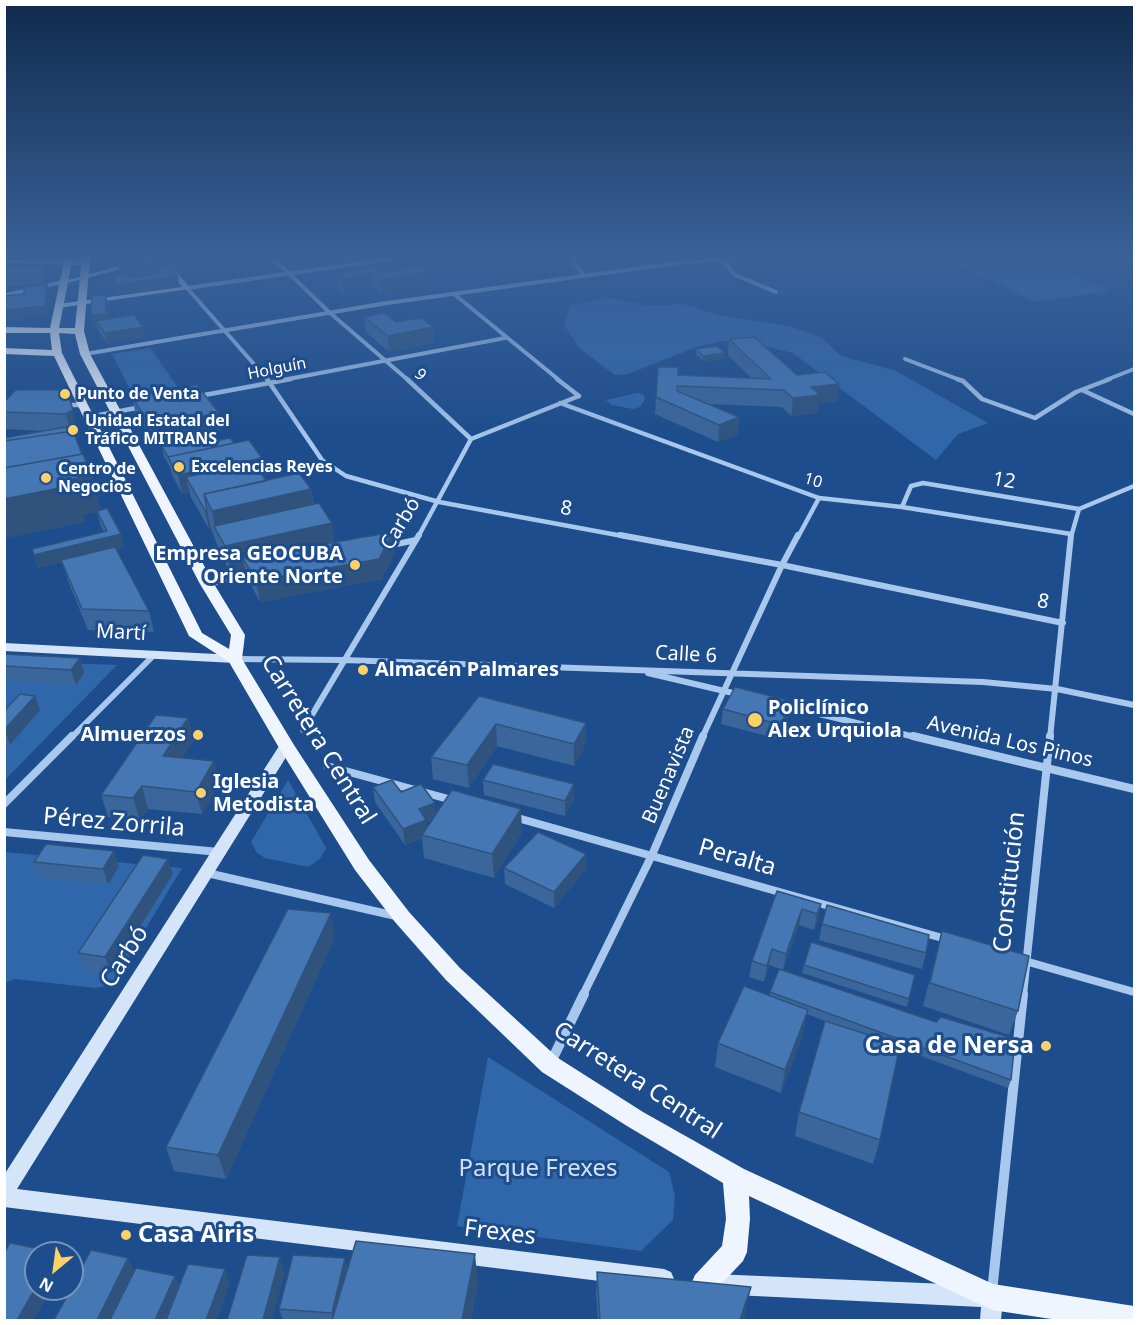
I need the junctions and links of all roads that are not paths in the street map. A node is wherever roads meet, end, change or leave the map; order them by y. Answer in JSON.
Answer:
{"nodes":[{"id":1,"x":56,"y":319,"type":"edge"},
{"id":2,"x":80,"y":319,"type":"edge"},
{"id":3,"x":213,"y":319,"type":"edge"},
{"id":4,"x":289,"y":319,"type":"edge"},
{"id":5,"x":337,"y":319,"type":"edge"},
{"id":6,"x":483,"y":319,"type":"edge"},
{"id":7,"x":4,"y":330,"type":"edge"},
{"id":8,"x":223,"y":330,"type":"junction"},
{"id":9,"x":79,"y":331,"type":"junction"},
{"id":10,"x":54,"y":332,"type":"junction"},
{"id":11,"x":505,"y":338,"type":"junction"},
{"id":12,"x":4,"y":351,"type":"edge"},
{"id":13,"x":57,"y":353,"type":"junction"},
{"id":14,"x":85,"y":354,"type":"junction"},
{"id":15,"x":905,"y":359,"type":"dead end"},
{"id":16,"x":387,"y":360,"type":"junction"},
{"id":17,"x":1134,"y":369,"type":"edge"},
{"id":18,"x":270,"y":382,"type":"junction"},
{"id":19,"x":1082,"y":390,"type":"junction"},
{"id":20,"x":193,"y":397,"type":"edge"},
{"id":21,"x":560,"y":403,"type":"junction"},
{"id":22,"x":60,"y":405,"type":"edge"},
{"id":23,"x":149,"y":405,"type":"edge"},
{"id":24,"x":86,"y":411,"type":"junction"},
{"id":25,"x":116,"y":412,"type":"junction"},
{"id":26,"x":1134,"y":414,"type":"edge"},
{"id":27,"x":471,"y":439,"type":"junction"},
{"id":28,"x":1134,"y":486,"type":"edge"},
{"id":29,"x":819,"y":498,"type":"junction"},
{"id":30,"x":439,"y":502,"type":"junction"},
{"id":31,"x":902,"y":507,"type":"junction"},
{"id":32,"x":1079,"y":509,"type":"junction"},
{"id":33,"x":1071,"y":534,"type":"junction"},
{"id":34,"x":416,"y":540,"type":"junction"},
{"id":35,"x":381,"y":547,"type":"edge"},
{"id":36,"x":782,"y":565,"type":"junction"},
{"id":37,"x":265,"y":572,"type":"edge"},
{"id":38,"x":207,"y":584,"type":"junction"},
{"id":39,"x":1064,"y":623,"type":"junction"},
{"id":40,"x":4,"y":647,"type":"edge"},
{"id":41,"x":155,"y":654,"type":"junction"},
{"id":42,"x":235,"y":659,"type":"junction"},
{"id":43,"x":343,"y":660,"type":"junction"},
{"id":44,"x":632,"y":669,"type":"junction"},
{"id":45,"x":731,"y":674,"type":"junction"},
{"id":46,"x":1057,"y":689,"type":"junction"},
{"id":47,"x":723,"y":690,"type":"junction"},
{"id":48,"x":747,"y":696,"type":"edge"},
{"id":49,"x":770,"y":702,"type":"edge"},
{"id":50,"x":1134,"y":705,"type":"edge"},
{"id":51,"x":303,"y":730,"type":"dead end"},
{"id":52,"x":286,"y":746,"type":"junction"},
{"id":53,"x":327,"y":766,"type":"dead end"},
{"id":54,"x":1048,"y":769,"type":"junction"},
{"id":55,"x":1134,"y":789,"type":"edge"},
{"id":56,"x":462,"y":803,"type":"edge"},
{"id":57,"x":4,"y":804,"type":"edge"},
{"id":58,"x":507,"y":815,"type":"edge"},
{"id":59,"x":4,"y":832,"type":"edge"},
{"id":60,"x":219,"y":852,"type":"junction"},
{"id":61,"x":652,"y":855,"type":"junction"},
{"id":62,"x":206,"y":873,"type":"junction"},
{"id":63,"x":402,"y":917,"type":"junction"},
{"id":64,"x":959,"y":942,"type":"edge"},
{"id":65,"x":1016,"y":958,"type":"edge"},
{"id":66,"x":1027,"y":962,"type":"junction"},
{"id":67,"x":1134,"y":992,"type":"edge"},
{"id":68,"x":550,"y":1065,"type":"junction"},
{"id":69,"x":735,"y":1177,"type":"junction"},
{"id":70,"x":4,"y":1195,"type":"edge"},
{"id":71,"x":704,"y":1284,"type":"junction"},
{"id":72,"x":991,"y":1309,"type":"edge"},
{"id":73,"x":1134,"y":1319,"type":"edge"}],
"edges":[{"from":1,"to":10,"type":"main road","name":"Carretera Central"},
{"from":2,"to":9,"type":"main road","name":"Carretera Central"},
{"from":3,"to":8,"type":"street","name":"8"},
{"from":4,"to":8,"type":"street"},
{"from":5,"to":16,"type":"street","name":"9"},
{"from":6,"to":11,"type":"street"},
{"from":7,"to":10,"type":"main road"},
{"from":8,"to":14,"type":"street"},
{"from":8,"to":18,"type":"street","name":"8"},
{"from":9,"to":10,"type":"main road"},
{"from":9,"to":14,"type":"main road","name":"Carretera Central"},
{"from":10,"to":13,"type":"main road","name":"Carretera Central"},
{"from":11,"to":16,"type":"street","name":"Holguín"},
{"from":11,"to":21,"type":"street"},
{"from":12,"to":13,"type":"main road"},
{"from":13,"to":24,"type":"main road","name":"Carretera Central"},
{"from":14,"to":25,"type":"main road","name":"Carretera Central"},
{"from":15,"to":19,"type":"street"},
{"from":16,"to":18,"type":"street","name":"Holguín"},
{"from":16,"to":27,"type":"street","name":"9"},
{"from":17,"to":19,"type":"street"},
{"from":18,"to":20,"type":"street","name":"Holguín"},
{"from":18,"to":30,"type":"street","name":"8"},
{"from":19,"to":26,"type":"street"},
{"from":21,"to":27,"type":"street"},
{"from":21,"to":29,"type":"street","name":"10"},
{"from":22,"to":24,"type":"street"},
{"from":23,"to":25,"type":"street"},
{"from":24,"to":25,"type":"street"},
{"from":24,"to":42,"type":"main road","name":"Carretera Central"},
{"from":25,"to":38,"type":"main road","name":"Carretera Central"},
{"from":27,"to":30,"type":"street","name":"Carbó"},
{"from":28,"to":32,"type":"street"},
{"from":29,"to":31,"type":"street","name":"10"},
{"from":29,"to":36,"type":"street","name":"Buenavista"},
{"from":30,"to":34,"type":"street","name":"Carbó"},
{"from":30,"to":36,"type":"street","name":"8"},
{"from":31,"to":32,"type":"street","name":"12"},
{"from":31,"to":33,"type":"street","name":"10"},
{"from":32,"to":33,"type":"street","name":"Constitución"},
{"from":33,"to":39,"type":"street","name":"Constitución"},
{"from":34,"to":35,"type":"street"},
{"from":34,"to":43,"type":"street","name":"Carbó"},
{"from":36,"to":39,"type":"street","name":"8"},
{"from":36,"to":45,"type":"street","name":"Buenavista"},
{"from":37,"to":38,"type":"street"},
{"from":38,"to":42,"type":"main road","name":"Carretera Central"},
{"from":39,"to":46,"type":"street","name":"Constitución"},
{"from":40,"to":41,"type":"street","name":"Martí"},
{"from":41,"to":42,"type":"street","name":"Martí"},
{"from":41,"to":57,"type":"street"},
{"from":42,"to":43,"type":"street","name":"Calle 6"},
{"from":42,"to":52,"type":"main road","name":"Carretera Central"},
{"from":43,"to":44,"type":"street","name":"Calle 6"},
{"from":43,"to":51,"type":"street","name":"Carbó"},
{"from":44,"to":45,"type":"street","name":"Calle 6"},
{"from":44,"to":47,"type":"street"},
{"from":45,"to":46,"type":"street","name":"Calle 6"},
{"from":45,"to":47,"type":"street","name":"Buenavista"},
{"from":46,"to":50,"type":"street","name":"Calle 6"},
{"from":46,"to":54,"type":"street","name":"Constitución"},
{"from":47,"to":48,"type":"street"},
{"from":47,"to":61,"type":"street","name":"Buenavista"},
{"from":49,"to":54,"type":"street","name":"Avenida Los Pinos"},
{"from":52,"to":60,"type":"street","name":"Carbó"},
{"from":52,"to":63,"type":"main road","name":"Carretera Central"},
{"from":53,"to":56,"type":"street"},
{"from":54,"to":55,"type":"street","name":"Avenida Los Pinos"},
{"from":54,"to":66,"type":"street","name":"Constitución"},
{"from":58,"to":61,"type":"street","name":"Peralta"},
{"from":59,"to":60,"type":"street","name":"Pérez Zorrila"},
{"from":60,"to":62,"type":"street","name":"Carbó"},
{"from":61,"to":64,"type":"street","name":"Peralta"},
{"from":61,"to":68,"type":"street","name":"Buenavista"},
{"from":62,"to":63,"type":"street"},
{"from":62,"to":70,"type":"street","name":"Carbó"},
{"from":63,"to":68,"type":"main road","name":"Carretera Central"},
{"from":65,"to":66,"type":"street"},
{"from":66,"to":67,"type":"street"},
{"from":66,"to":72,"type":"street","name":"Constitución"},
{"from":68,"to":69,"type":"main road","name":"Carretera Central"},
{"from":69,"to":71,"type":"main road"},
{"from":69,"to":72,"type":"main road","name":"Carretera Central"},
{"from":70,"to":71,"type":"street","name":"Frexes"},
{"from":71,"to":72,"type":"street","name":"Frexes"},
{"from":72,"to":73,"type":"main road","name":"Carretera Central"}]}
